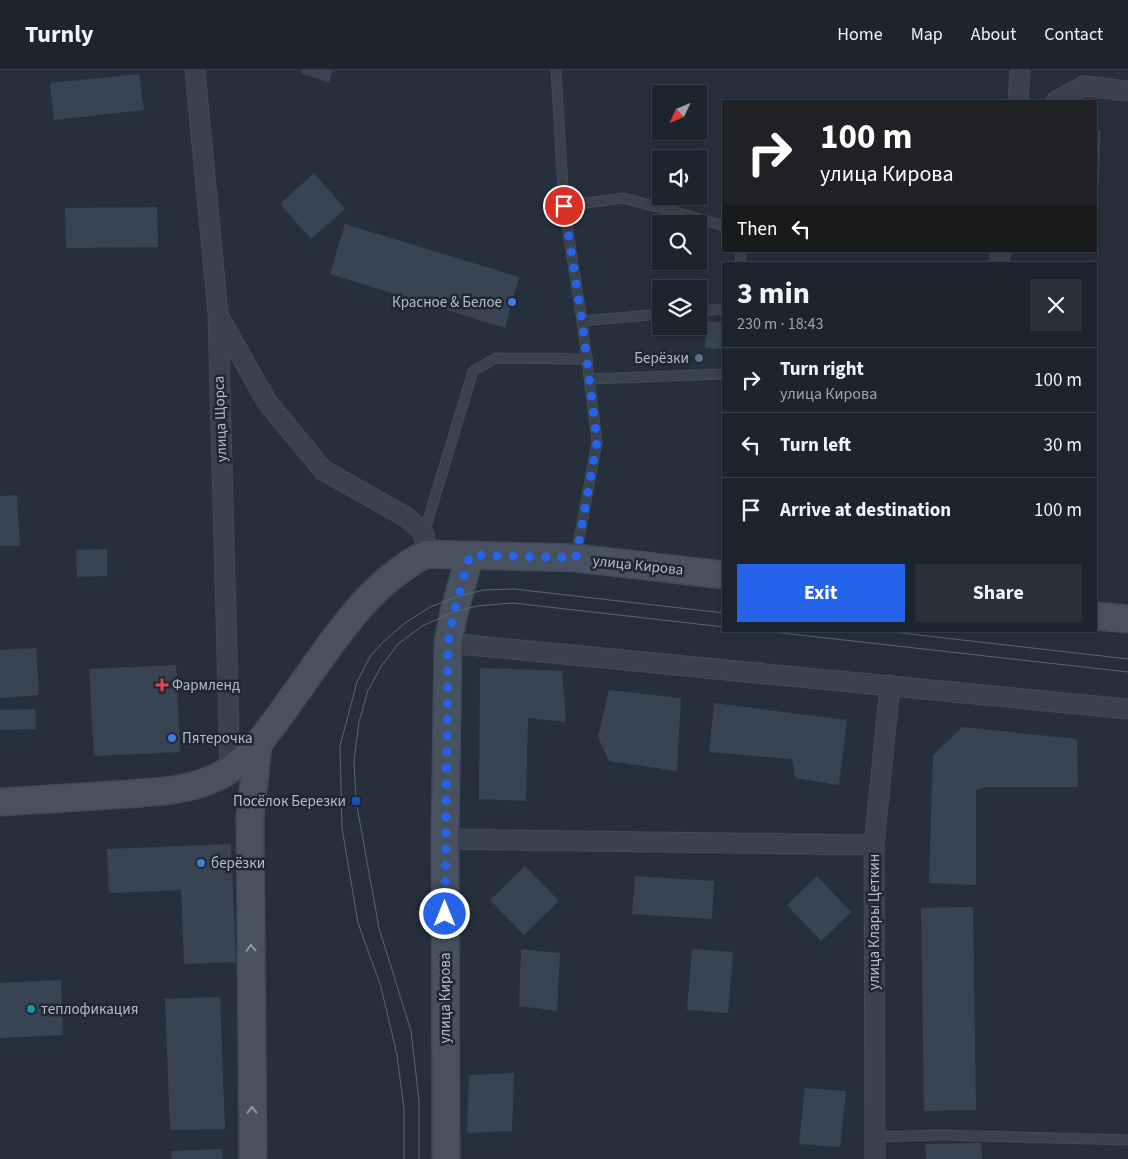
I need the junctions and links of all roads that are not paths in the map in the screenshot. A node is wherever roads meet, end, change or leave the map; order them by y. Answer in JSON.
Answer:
{"nodes":[{"id":1,"x":195,"y":70,"type":"edge"},
{"id":2,"x":556,"y":70,"type":"edge"},
{"id":3,"x":1020,"y":70,"type":"edge"},
{"id":4,"x":1128,"y":91,"type":"edge"},
{"id":5,"x":1018,"y":100,"type":"edge"},
{"id":6,"x":1058,"y":100,"type":"edge"},
{"id":7,"x":564,"y":206,"type":"junction"},
{"id":8,"x":722,"y":225,"type":"edge"},
{"id":9,"x":722,"y":309,"type":"edge"},
{"id":10,"x":707,"y":310,"type":"edge"},
{"id":11,"x":218,"y":313,"type":"junction"},
{"id":12,"x":652,"y":315,"type":"edge"},
{"id":13,"x":582,"y":321,"type":"junction"},
{"id":14,"x":588,"y":359,"type":"junction"},
{"id":15,"x":722,"y":374,"type":"edge"},
{"id":16,"x":590,"y":379,"type":"junction"},
{"id":17,"x":425,"y":543,"type":"junction"},
{"id":18,"x":470,"y":555,"type":"junction"},
{"id":19,"x":576,"y":558,"type":"junction"},
{"id":20,"x":722,"y":575,"type":"edge"},
{"id":21,"x":1097,"y":616,"type":"edge"},
{"id":22,"x":1128,"y":620,"type":"edge"},
{"id":23,"x":448,"y":643,"type":"junction"},
{"id":24,"x":890,"y":685,"type":"junction"},
{"id":25,"x":1128,"y":709,"type":"edge"},
{"id":26,"x":258,"y":746,"type":"junction"},
{"id":27,"x":230,"y":769,"type":"junction"},
{"id":28,"x":0,"y":802,"type":"edge"},
{"id":29,"x":445,"y":839,"type":"junction"},
{"id":30,"x":874,"y":845,"type":"junction"},
{"id":31,"x":875,"y":1137,"type":"junction"},
{"id":32,"x":1128,"y":1140,"type":"edge"},
{"id":33,"x":253,"y":1159,"type":"edge"},
{"id":34,"x":446,"y":1159,"type":"edge"},
{"id":35,"x":875,"y":1159,"type":"edge"}],
"edges":[{"from":1,"to":11,"type":"street","name":"улица Щорса"},
{"from":2,"to":7,"type":"lane"},
{"from":3,"to":5,"type":"street"},
{"from":4,"to":6,"type":"street"},
{"from":7,"to":8,"type":"lane"},
{"from":7,"to":13,"type":"lane"},
{"from":9,"to":10,"type":"lane"},
{"from":11,"to":17,"type":"street"},
{"from":11,"to":27,"type":"street","name":"улица Щорса"},
{"from":12,"to":13,"type":"lane"},
{"from":13,"to":14,"type":"lane"},
{"from":14,"to":16,"type":"lane"},
{"from":14,"to":17,"type":"lane"},
{"from":15,"to":16,"type":"lane"},
{"from":16,"to":19,"type":"lane"},
{"from":17,"to":18,"type":"street"},
{"from":17,"to":26,"type":"street"},
{"from":18,"to":19,"type":"street","name":"улица Кирова"},
{"from":18,"to":23,"type":"street","name":"улица Кирова"},
{"from":19,"to":20,"type":"street","name":"улица Кирова"},
{"from":21,"to":22,"type":"street"},
{"from":23,"to":24,"type":"street"},
{"from":23,"to":29,"type":"street","name":"улица Кирова"},
{"from":24,"to":25,"type":"street"},
{"from":24,"to":30,"type":"street","name":"улица Клары Цеткин"},
{"from":26,"to":27,"type":"street"},
{"from":33,"to":26,"type":"street","one_way":true},
{"from":27,"to":28,"type":"street"},
{"from":29,"to":30,"type":"street"},
{"from":29,"to":34,"type":"street","name":"улица Кирова"},
{"from":30,"to":31,"type":"street","name":"улица Клары Цеткин"},
{"from":31,"to":32,"type":"lane"},
{"from":31,"to":35,"type":"street","name":"улица Клары Цеткин"}]}
